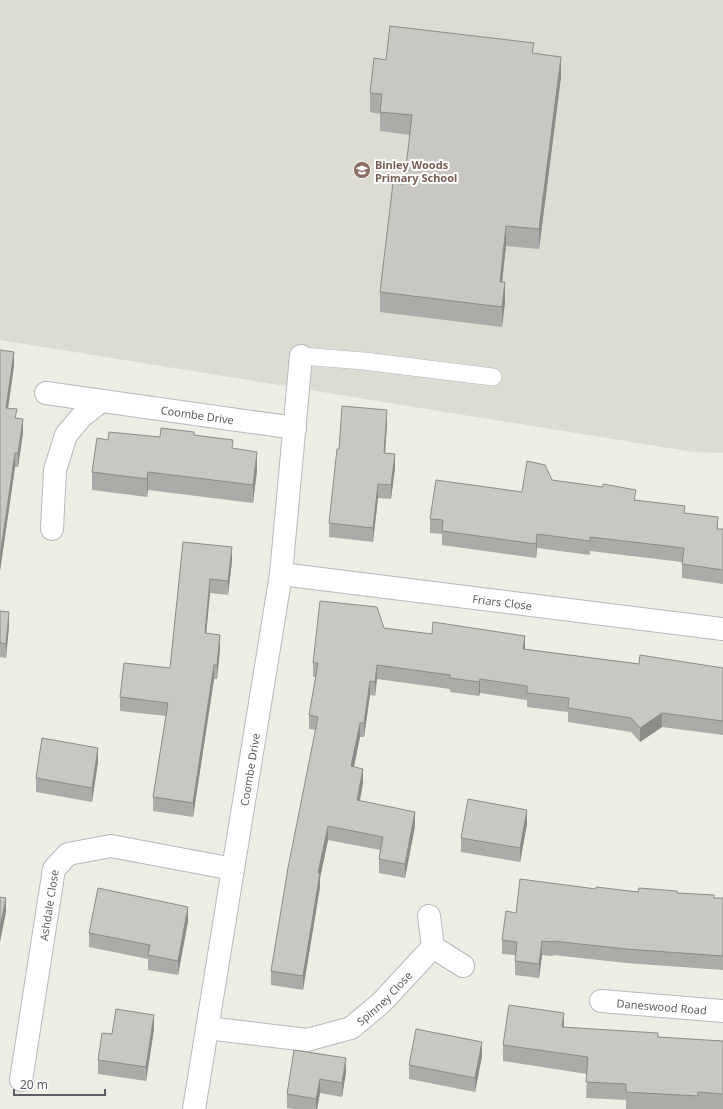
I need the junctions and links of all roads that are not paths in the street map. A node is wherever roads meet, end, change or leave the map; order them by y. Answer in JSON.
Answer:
{"nodes":[{"id":1,"x":302,"y":356,"type":"joint"},
{"id":2,"x":493,"y":377,"type":"dead end"},
{"id":3,"x":46,"y":393,"type":"dead end"},
{"id":4,"x":100,"y":402,"type":"junction"},
{"id":5,"x":295,"y":428,"type":"junction"},
{"id":6,"x":52,"y":529,"type":"dead end"},
{"id":7,"x":281,"y":574,"type":"junction"},
{"id":8,"x":723,"y":629,"type":"edge"},
{"id":9,"x":233,"y":869,"type":"junction"},
{"id":10,"x":429,"y":916,"type":"dead end"},
{"id":11,"x":432,"y":947,"type":"junction"},
{"id":12,"x":463,"y":966,"type":"dead end"},
{"id":13,"x":601,"y":1001,"type":"dead end"},
{"id":14,"x":723,"y":1011,"type":"edge"},
{"id":15,"x":207,"y":1028,"type":"junction"},
{"id":16,"x":21,"y":1080,"type":"dead end"},
{"id":17,"x":194,"y":1109,"type":"edge"}],
"edges":[{"from":1,"to":2,"type":"lane"},
{"from":1,"to":5,"type":"street","name":"Coombe Drive"},
{"from":3,"to":4,"type":"street","name":"Coombe Drive"},
{"from":4,"to":5,"type":"street","name":"Coombe Drive"},
{"from":4,"to":6,"type":"street"},
{"from":5,"to":7,"type":"street","name":"Coombe Drive"},
{"from":7,"to":8,"type":"street","name":"Friars Close"},
{"from":7,"to":9,"type":"street","name":"Coombe Drive"},
{"from":9,"to":15,"type":"street","name":"Coombe Drive"},
{"from":9,"to":16,"type":"street","name":"Ashdale Close"},
{"from":10,"to":11,"type":"street"},
{"from":11,"to":12,"type":"street"},
{"from":11,"to":15,"type":"street","name":"Spinney Close"},
{"from":13,"to":14,"type":"street","name":"Daneswood Road"},
{"from":15,"to":17,"type":"street","name":"Coombe Drive"}]}
